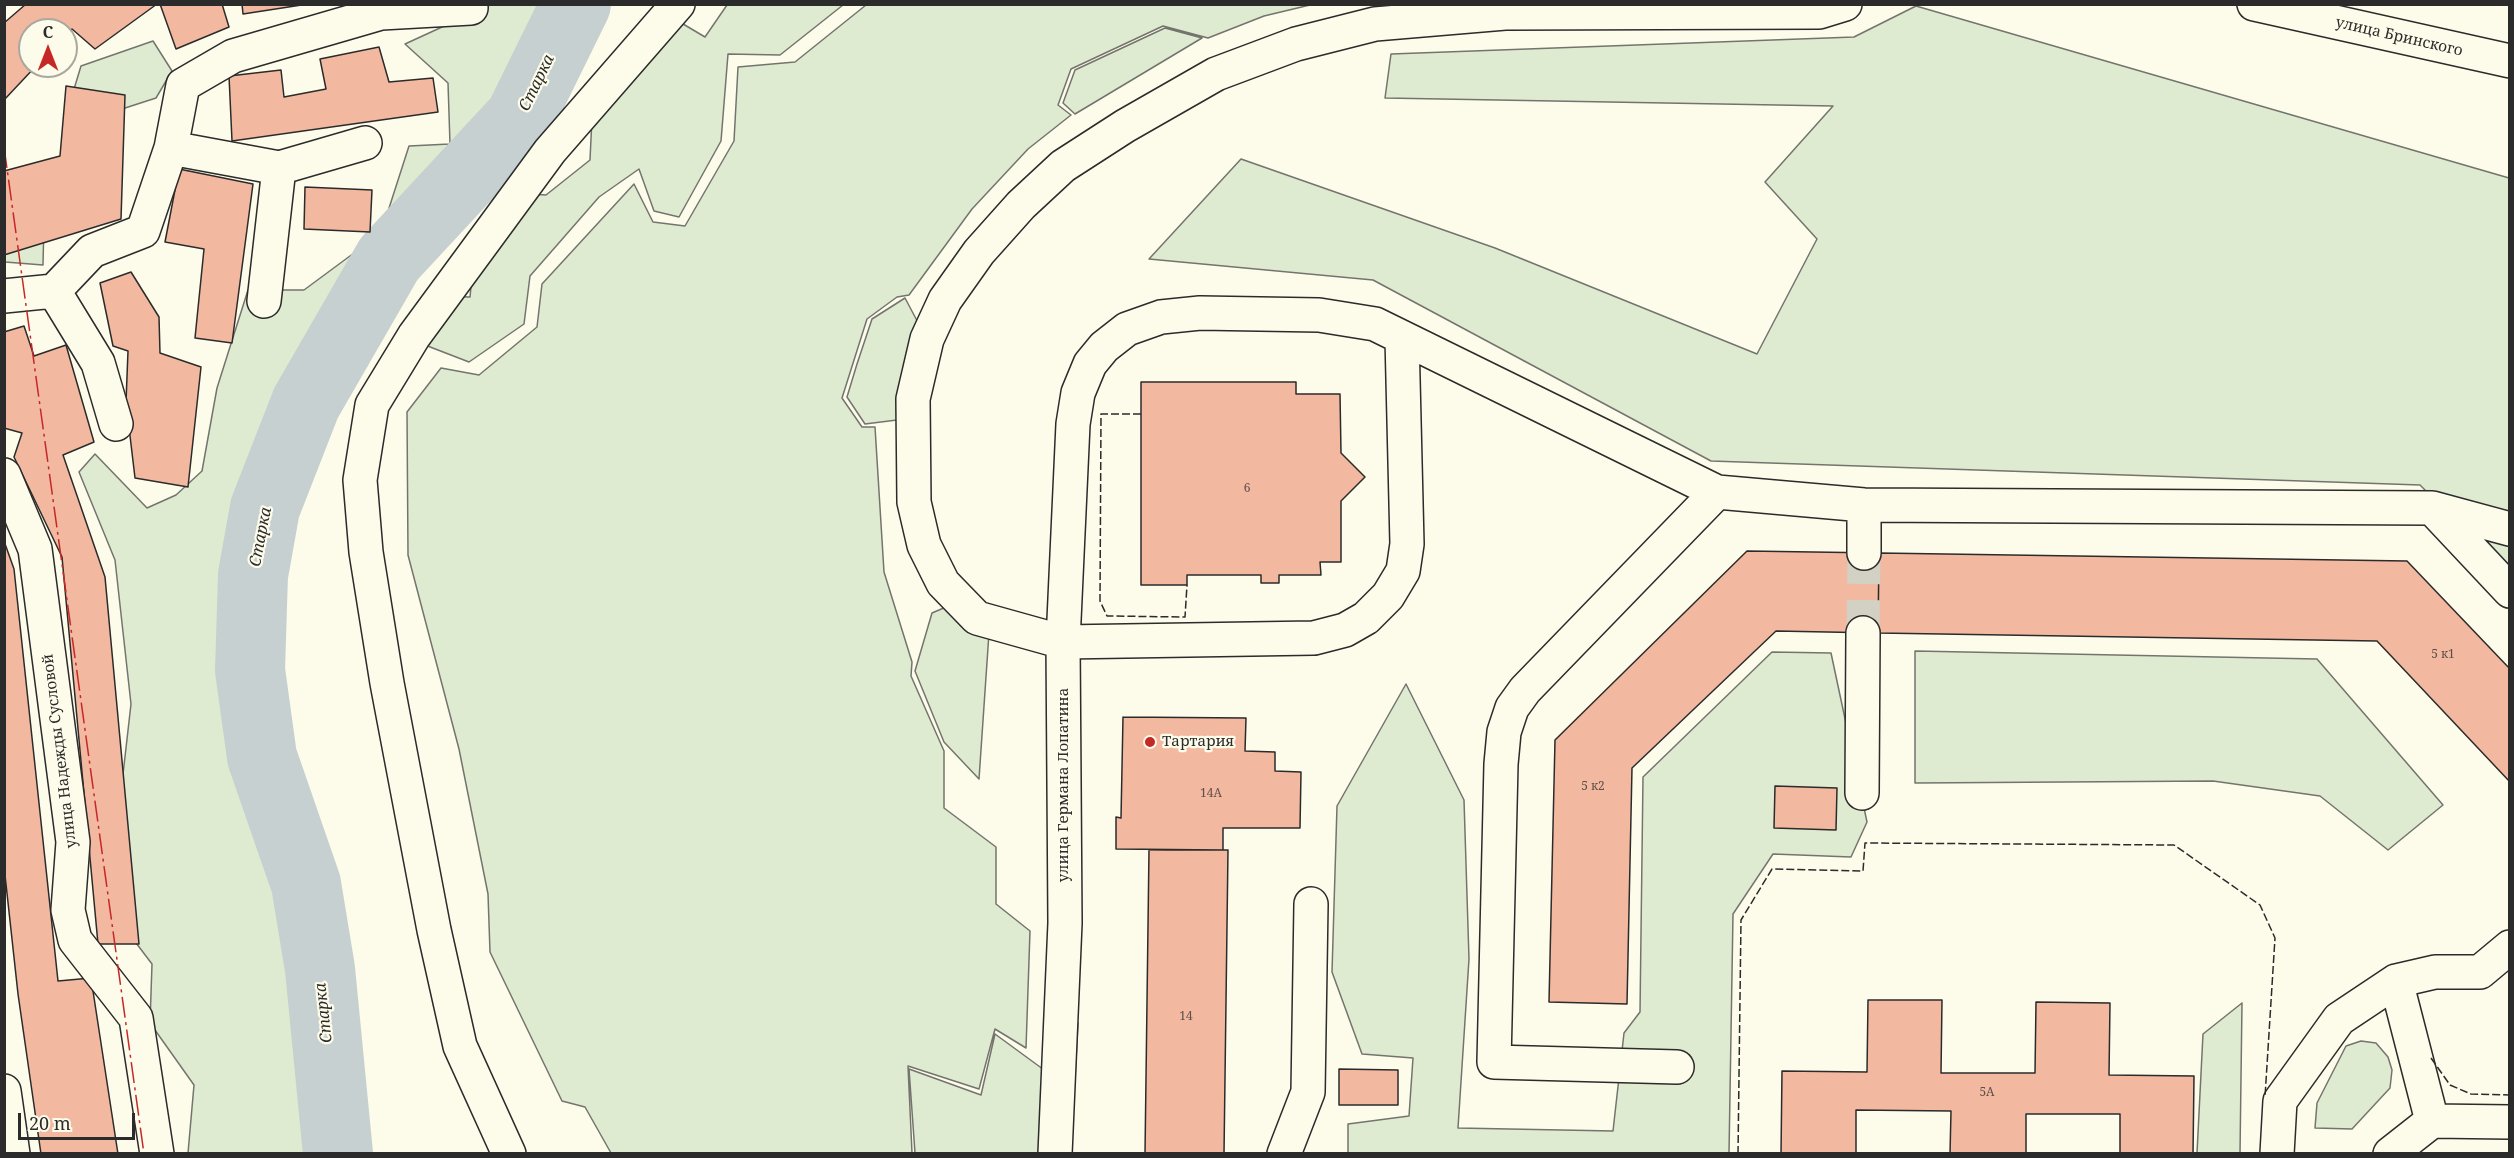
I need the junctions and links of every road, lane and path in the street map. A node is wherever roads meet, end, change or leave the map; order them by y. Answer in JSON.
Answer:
{"nodes":[{"id":1,"x":678,"y":4,"type":"edge"},
{"id":2,"x":1845,"y":4,"type":"edge"},
{"id":3,"x":2254,"y":4,"type":"edge"},
{"id":4,"x":471,"y":8,"type":"dead end"},
{"id":5,"x":2510,"y":61,"type":"edge"},
{"id":6,"x":365,"y":143,"type":"dead end"},
{"id":7,"x":171,"y":148,"type":"junction"},
{"id":8,"x":279,"y":168,"type":"junction"},
{"id":9,"x":54,"y":291,"type":"junction"},
{"id":10,"x":4,"y":296,"type":"edge"},
{"id":11,"x":264,"y":301,"type":"dead end"},
{"id":12,"x":1402,"y":338,"type":"junction"},
{"id":13,"x":116,"y":424,"type":"dead end"},
{"id":14,"x":4,"y":475,"type":"edge"},
{"id":15,"x":1717,"y":492,"type":"junction"},
{"id":16,"x":1864,"y":505,"type":"junction"},
{"id":17,"x":2432,"y":508,"type":"junction"},
{"id":18,"x":2510,"y":529,"type":"edge"},
{"id":19,"x":1864,"y":553,"type":"tunnel mouth"},
{"id":20,"x":2510,"y":591,"type":"edge"},
{"id":21,"x":1863,"y":633,"type":"tunnel mouth"},
{"id":22,"x":1063,"y":642,"type":"junction"},
{"id":23,"x":1862,"y":793,"type":"dead end"},
{"id":24,"x":1311,"y":904,"type":"dead end"},
{"id":25,"x":2510,"y":947,"type":"edge"},
{"id":26,"x":2396,"y":981,"type":"junction"},
{"id":27,"x":1677,"y":1067,"type":"dead end"},
{"id":28,"x":4,"y":1091,"type":"edge"},
{"id":29,"x":2432,"y":1121,"type":"junction"},
{"id":30,"x":2510,"y":1122,"type":"edge"},
{"id":31,"x":13,"y":1154,"type":"edge"},
{"id":32,"x":157,"y":1154,"type":"edge"},
{"id":33,"x":509,"y":1154,"type":"edge"},
{"id":34,"x":1055,"y":1154,"type":"edge"},
{"id":35,"x":1284,"y":1154,"type":"edge"},
{"id":36,"x":2277,"y":1154,"type":"edge"},
{"id":37,"x":2390,"y":1154,"type":"edge"}],
"edges":[{"from":1,"to":33,"type":"street"},
{"from":2,"to":22,"type":"street"},
{"from":3,"to":5,"type":"street","name":"улица Бринского"},
{"from":4,"to":7,"type":"street"},
{"from":6,"to":8,"type":"street"},
{"from":7,"to":8,"type":"street"},
{"from":7,"to":9,"type":"street"},
{"from":8,"to":11,"type":"street"},
{"from":9,"to":10,"type":"street"},
{"from":9,"to":13,"type":"street"},
{"from":12,"to":15,"type":"street","name":"улица Германа Лопатина"},
{"from":12,"to":22,"type":"street"},
{"from":12,"to":22,"type":"street","name":"улица Германа Лопатина"},
{"from":14,"to":32,"type":"street","name":"улица Надежды Сусловой"},
{"from":15,"to":16,"type":"street"},
{"from":15,"to":27,"type":"street"},
{"from":16,"to":17,"type":"street"},
{"from":16,"to":19,"type":"street"},
{"from":17,"to":18,"type":"street"},
{"from":17,"to":20,"type":"street"},
{"from":21,"to":23,"type":"street"},
{"from":22,"to":34,"type":"street","name":"улица Германа Лопатина"},
{"from":24,"to":35,"type":"street"},
{"from":25,"to":26,"type":"street"},
{"from":26,"to":29,"type":"street"},
{"from":26,"to":36,"type":"street"},
{"from":28,"to":31,"type":"street"},
{"from":29,"to":30,"type":"street"},
{"from":29,"to":37,"type":"street"}]}
